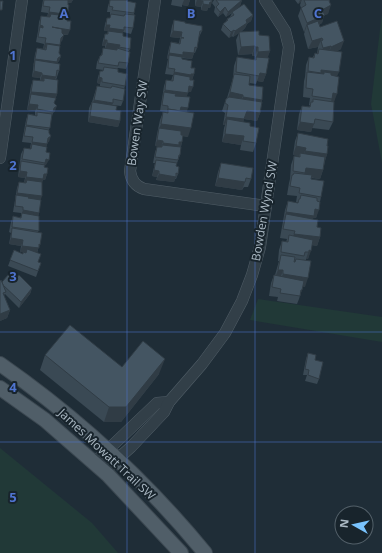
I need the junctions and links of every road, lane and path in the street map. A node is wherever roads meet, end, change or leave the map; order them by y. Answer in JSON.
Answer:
{"nodes":[{"id":1,"x":22,"y":0,"type":"edge"},
{"id":2,"x":155,"y":0,"type":"edge"},
{"id":3,"x":265,"y":0,"type":"edge"},
{"id":4,"x":0,"y":158,"type":"edge"},
{"id":5,"x":266,"y":206,"type":"junction"},
{"id":6,"x":0,"y":364,"type":"edge"},
{"id":7,"x":0,"y":388,"type":"edge"},
{"id":8,"x":169,"y":402,"type":"junction"},
{"id":9,"x":106,"y":450,"type":"junction"},
{"id":10,"x":117,"y":459,"type":"junction"},
{"id":11,"x":99,"y":467,"type":"junction"},
{"id":12,"x":181,"y":553,"type":"edge"},
{"id":13,"x":205,"y":553,"type":"edge"}],
"edges":[{"from":1,"to":4,"type":"street"},
{"from":2,"to":5,"type":"street","name":"Bowen Way SW"},
{"from":3,"to":5,"type":"street","name":"Bowden Wynd SW"},
{"from":5,"to":8,"type":"street","name":"Bowden Wynd SW"},
{"from":6,"to":9,"type":"main road","name":"James Mowatt Trail SW"},
{"from":7,"to":11,"type":"main road","name":"James Mowatt Trail SW"},
{"from":8,"to":9,"type":"street","name":"Bowden Wynd SW"},
{"from":8,"to":10,"type":"street","name":"Bowden Wynd SW"},
{"from":9,"to":10,"type":"main road","name":"James Mowatt Trail SW"},
{"from":9,"to":11,"type":"street","name":"Bowden Wynd SW"},
{"from":10,"to":11,"type":"street","name":"Bowden Wynd SW"},
{"from":10,"to":13,"type":"main road","name":"James Mowatt Trail SW"},
{"from":11,"to":12,"type":"main road","name":"James Mowatt Trail SW"}]}
